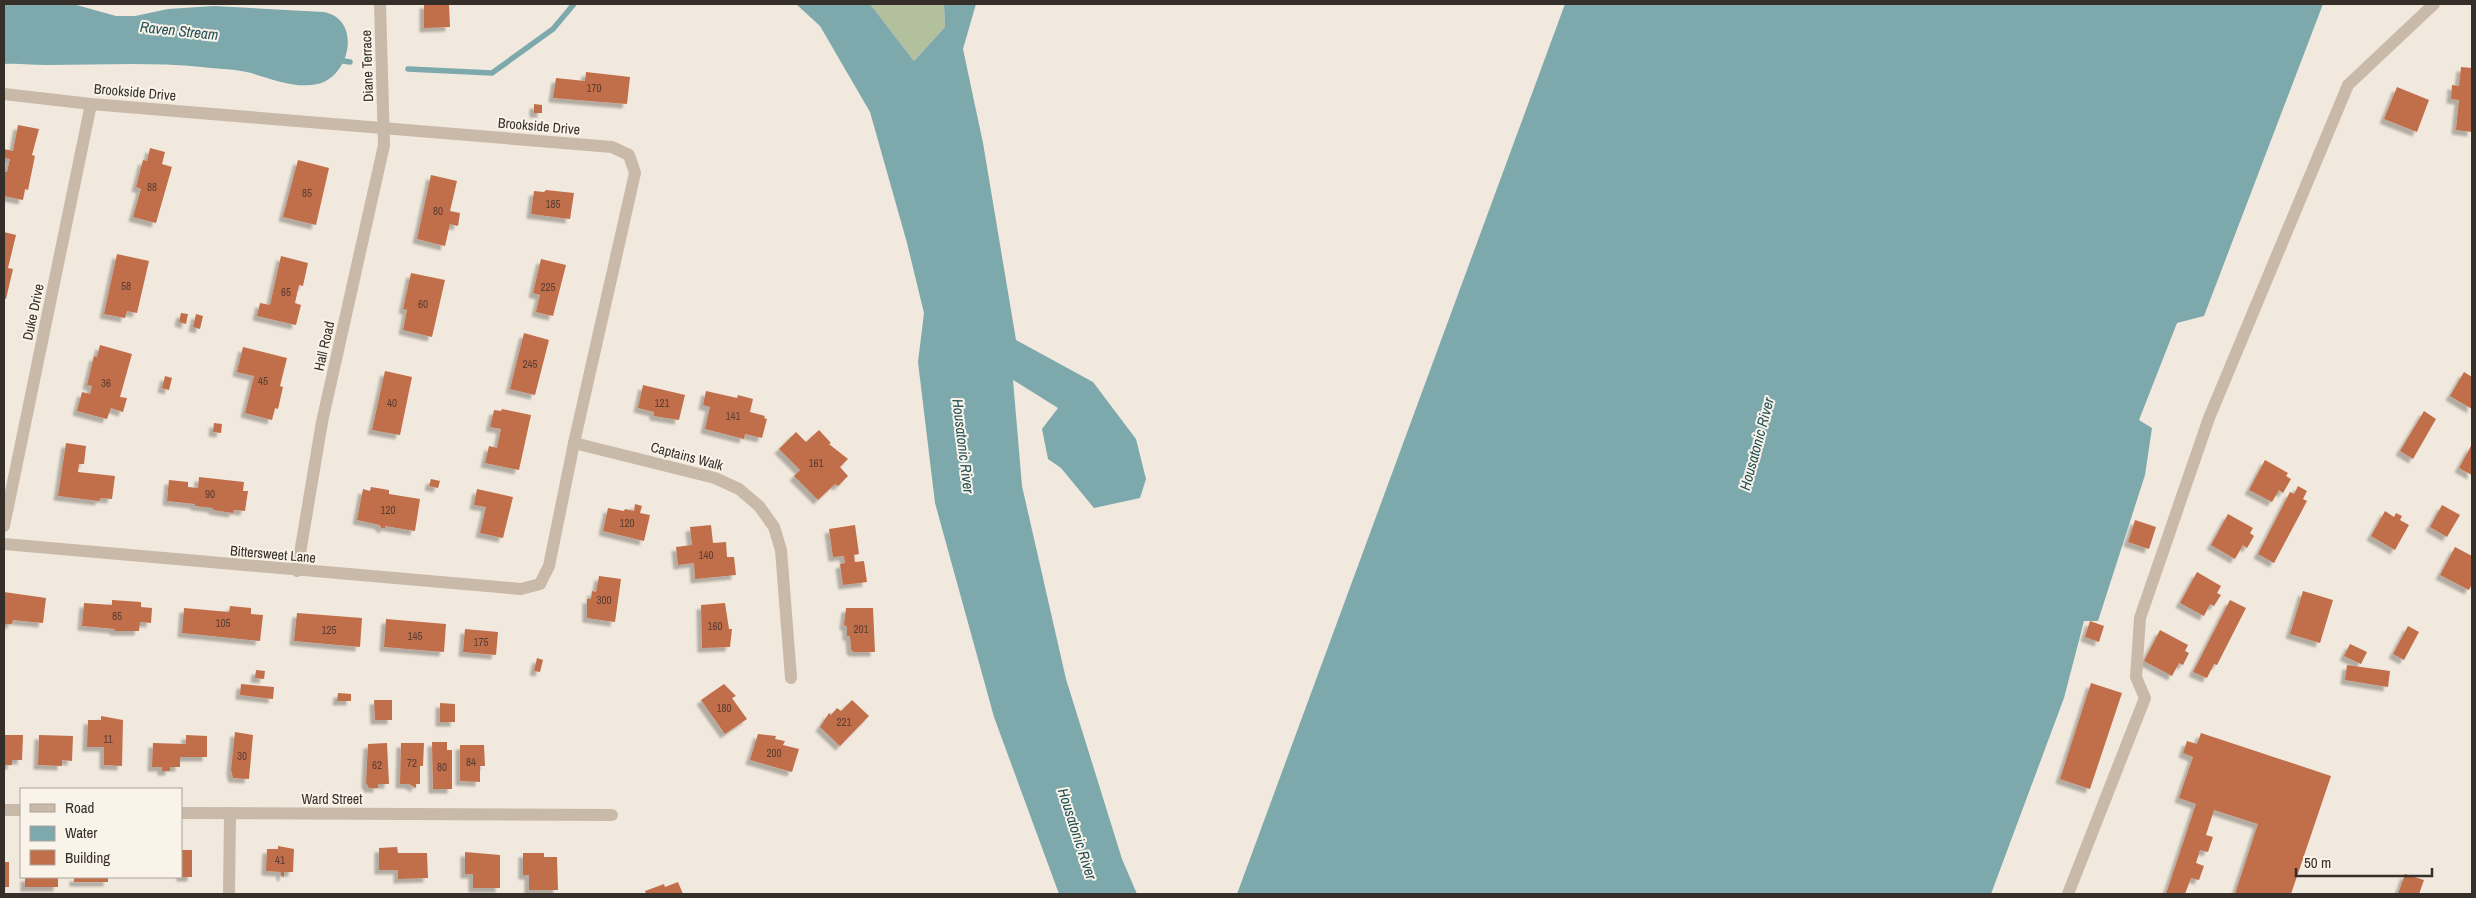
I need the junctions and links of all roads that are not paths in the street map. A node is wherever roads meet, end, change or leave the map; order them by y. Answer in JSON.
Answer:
{"nodes":[{"id":1,"x":380,"y":4,"type":"edge"},
{"id":2,"x":2434,"y":4,"type":"edge"},
{"id":3,"x":4,"y":94,"type":"edge"},
{"id":4,"x":91,"y":104,"type":"junction"},
{"id":5,"x":384,"y":128,"type":"junction"},
{"id":6,"x":574,"y":443,"type":"junction"},
{"id":7,"x":4,"y":526,"type":"edge"},
{"id":8,"x":4,"y":544,"type":"edge"},
{"id":9,"x":298,"y":571,"type":"junction"},
{"id":10,"x":540,"y":584,"type":"joint"},
{"id":11,"x":791,"y":678,"type":"dead end"},
{"id":12,"x":4,"y":810,"type":"edge"},
{"id":13,"x":20,"y":810,"type":"edge"},
{"id":14,"x":182,"y":813,"type":"edge"},
{"id":15,"x":230,"y":813,"type":"junction"},
{"id":16,"x":612,"y":815,"type":"dead end"},
{"id":17,"x":229,"y":894,"type":"edge"},
{"id":18,"x":2068,"y":894,"type":"edge"}],
"edges":[{"from":1,"to":5,"type":"street","name":"Diane Terrace"},
{"from":2,"to":18,"type":"street"},
{"from":3,"to":4,"type":"street","name":"Brookside Drive"},
{"from":4,"to":5,"type":"street","name":"Brookside Drive"},
{"from":4,"to":7,"type":"street","name":"Duke Drive"},
{"from":5,"to":6,"type":"street","name":"Brookside Drive"},
{"from":5,"to":9,"type":"street","name":"Hall Road"},
{"from":6,"to":10,"type":"street","name":"Brookside Drive"},
{"from":6,"to":11,"type":"street","name":"Captains Walk"},
{"from":8,"to":9,"type":"street","name":"Bittersweet Lane"},
{"from":9,"to":10,"type":"street","name":"Bittersweet Lane"},
{"from":12,"to":13,"type":"street"},
{"from":14,"to":15,"type":"street","name":"Ward Street"},
{"from":15,"to":16,"type":"street","name":"Ward Street"},
{"from":15,"to":17,"type":"street"}]}
